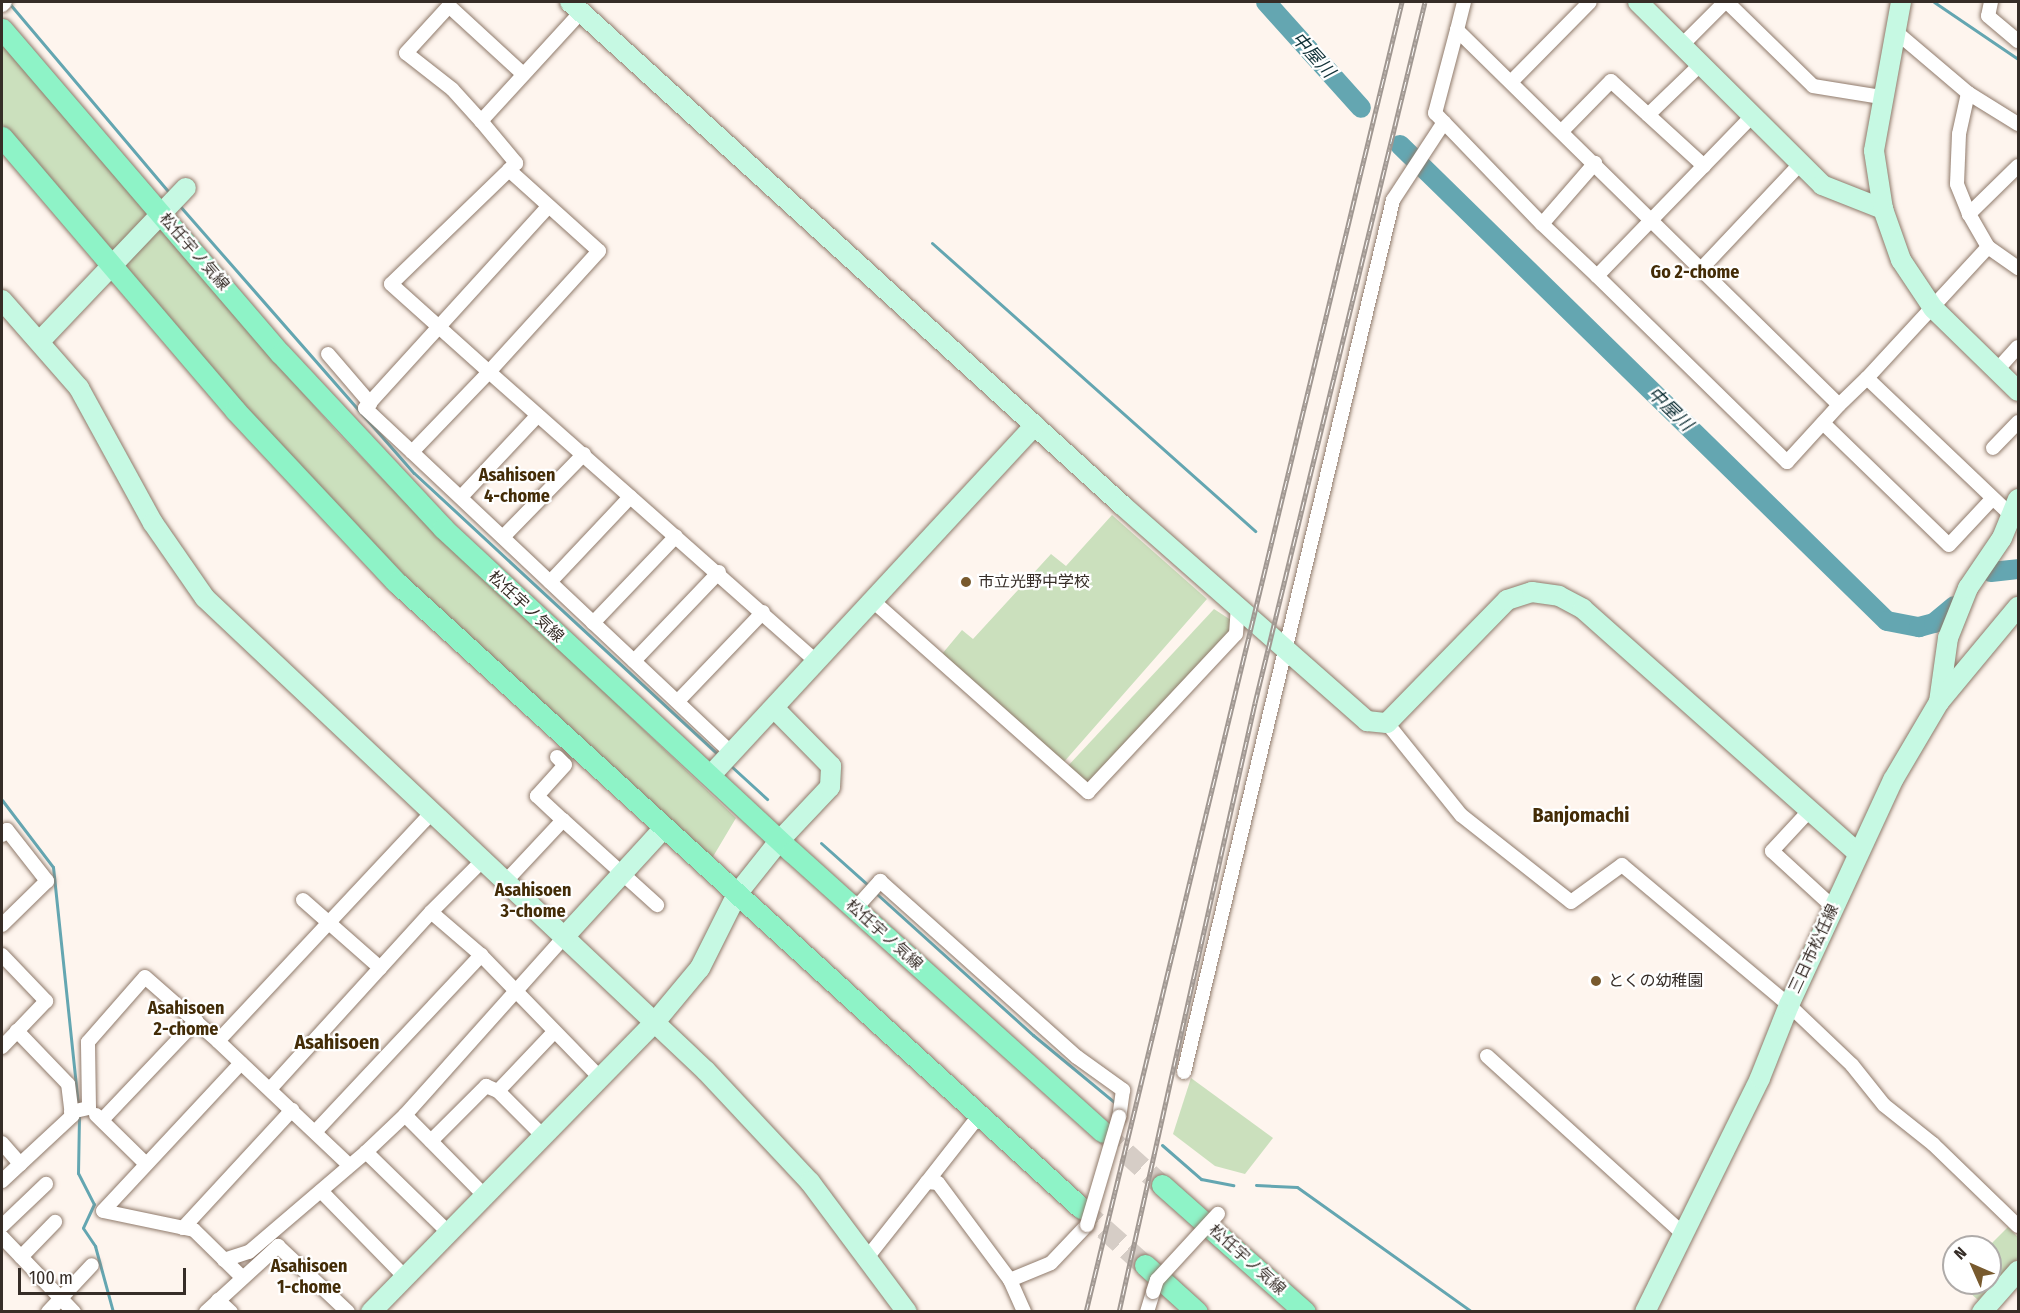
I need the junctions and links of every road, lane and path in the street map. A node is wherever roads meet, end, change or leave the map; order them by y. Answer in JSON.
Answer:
{"nodes":[{"id":1,"x":5,"y":2,"type":"edge"},
{"id":2,"x":1464,"y":2,"type":"edge"},
{"id":3,"x":1590,"y":2,"type":"edge"},
{"id":4,"x":1638,"y":2,"type":"edge"},
{"id":5,"x":1726,"y":2,"type":"edge"},
{"id":6,"x":1901,"y":2,"type":"edge"},
{"id":7,"x":1991,"y":2,"type":"edge"},
{"id":8,"x":2,"y":5,"type":"edge"},
{"id":9,"x":575,"y":7,"type":"edge"},
{"id":10,"x":2,"y":29,"type":"edge"},
{"id":11,"x":1457,"y":30,"type":"junction"},
{"id":12,"x":1895,"y":31,"type":"junction"},
{"id":13,"x":2019,"y":41,"type":"edge"},
{"id":14,"x":1681,"y":46,"type":"junction"},
{"id":15,"x":1700,"y":65,"type":"junction"},
{"id":16,"x":523,"y":74,"type":"junction"},
{"id":17,"x":1511,"y":82,"type":"junction"},
{"id":18,"x":1968,"y":93,"type":"junction"},
{"id":19,"x":1881,"y":97,"type":"junction"},
{"id":20,"x":1648,"y":115,"type":"junction"},
{"id":21,"x":1751,"y":117,"type":"junction"},
{"id":22,"x":481,"y":121,"type":"junction"},
{"id":23,"x":1444,"y":122,"type":"junction"},
{"id":24,"x":2019,"y":124,"type":"edge"},
{"id":25,"x":1562,"y":131,"type":"junction"},
{"id":26,"x":2,"y":137,"type":"edge"},
{"id":27,"x":1595,"y":163,"type":"junction"},
{"id":28,"x":1800,"y":164,"type":"junction"},
{"id":29,"x":1704,"y":166,"type":"junction"},
{"id":30,"x":2019,"y":166,"type":"edge"},
{"id":31,"x":509,"y":170,"type":"junction"},
{"id":32,"x":175,"y":201,"type":"junction"},
{"id":33,"x":548,"y":207,"type":"junction"},
{"id":34,"x":1883,"y":209,"type":"junction"},
{"id":35,"x":1969,"y":214,"type":"junction"},
{"id":36,"x":1654,"y":220,"type":"junction"},
{"id":37,"x":1542,"y":224,"type":"junction"},
{"id":38,"x":1988,"y":247,"type":"junction"},
{"id":39,"x":112,"y":266,"type":"junction"},
{"id":40,"x":1702,"y":268,"type":"junction"},
{"id":41,"x":2019,"y":268,"type":"edge"},
{"id":42,"x":1597,"y":276,"type":"junction"},
{"id":43,"x":2,"y":300,"type":"edge"},
{"id":44,"x":1933,"y":308,"type":"junction"},
{"id":45,"x":439,"y":328,"type":"junction"},
{"id":46,"x":41,"y":340,"type":"junction"},
{"id":47,"x":2019,"y":347,"type":"edge"},
{"id":48,"x":328,"y":354,"type":"dead end"},
{"id":49,"x":1997,"y":370,"type":"junction"},
{"id":50,"x":489,"y":372,"type":"junction"},
{"id":51,"x":1867,"y":378,"type":"junction"},
{"id":52,"x":2019,"y":391,"type":"edge"},
{"id":53,"x":370,"y":403,"type":"junction"},
{"id":54,"x":1839,"y":405,"type":"junction"},
{"id":55,"x":538,"y":415,"type":"junction"},
{"id":56,"x":2019,"y":422,"type":"edge"},
{"id":57,"x":1823,"y":423,"type":"junction"},
{"id":58,"x":1035,"y":425,"type":"junction"},
{"id":59,"x":1993,"y":448,"type":"dead end"},
{"id":60,"x":412,"y":452,"type":"junction"},
{"id":61,"x":584,"y":454,"type":"junction"},
{"id":62,"x":461,"y":497,"type":"junction"},
{"id":63,"x":630,"y":497,"type":"junction"},
{"id":64,"x":1993,"y":498,"type":"junction"},
{"id":65,"x":2014,"y":507,"type":"edge"},
{"id":66,"x":676,"y":536,"type":"junction"},
{"id":67,"x":504,"y":537,"type":"junction"},
{"id":68,"x":718,"y":572,"type":"junction"},
{"id":69,"x":550,"y":582,"type":"junction"},
{"id":70,"x":873,"y":602,"type":"junction"},
{"id":71,"x":1238,"y":606,"type":"junction"},
{"id":72,"x":763,"y":612,"type":"junction"},
{"id":73,"x":2017,"y":613,"type":"edge"},
{"id":74,"x":593,"y":623,"type":"junction"},
{"id":75,"x":1285,"y":647,"type":"junction"},
{"id":76,"x":634,"y":661,"type":"junction"},
{"id":77,"x":817,"y":662,"type":"junction"},
{"id":78,"x":678,"y":701,"type":"junction"},
{"id":79,"x":1939,"y":702,"type":"junction"},
{"id":80,"x":774,"y":708,"type":"junction"},
{"id":81,"x":1387,"y":723,"type":"junction"},
{"id":82,"x":733,"y":754,"type":"junction"},
{"id":83,"x":557,"y":757,"type":"dead end"},
{"id":84,"x":710,"y":776,"type":"junction"},
{"id":85,"x":1810,"y":810,"type":"junction"},
{"id":86,"x":431,"y":813,"type":"junction"},
{"id":87,"x":563,"y":820,"type":"junction"},
{"id":88,"x":664,"y":828,"type":"junction"},
{"id":89,"x":2,"y":835,"type":"edge"},
{"id":90,"x":780,"y":840,"type":"junction"},
{"id":91,"x":1858,"y":853,"type":"junction"},
{"id":92,"x":482,"y":861,"type":"junction"},
{"id":93,"x":624,"y":872,"type":"junction"},
{"id":94,"x":505,"y":882,"type":"junction"},
{"id":95,"x":737,"y":894,"type":"junction"},
{"id":96,"x":303,"y":900,"type":"dead end"},
{"id":97,"x":657,"y":906,"type":"dead end"},
{"id":98,"x":1833,"y":908,"type":"junction"},
{"id":99,"x":855,"y":909,"type":"junction"},
{"id":100,"x":431,"y":912,"type":"junction"},
{"id":101,"x":328,"y":923,"type":"junction"},
{"id":102,"x":2,"y":925,"type":"edge"},
{"id":103,"x":565,"y":936,"type":"junction"},
{"id":104,"x":481,"y":955,"type":"junction"},
{"id":105,"x":2,"y":958,"type":"edge"},
{"id":106,"x":380,"y":968,"type":"junction"},
{"id":107,"x":516,"y":993,"type":"junction"},
{"id":108,"x":1789,"y":1005,"type":"junction"},
{"id":109,"x":196,"y":1022,"type":"junction"},
{"id":110,"x":655,"y":1022,"type":"junction"},
{"id":111,"x":17,"y":1031,"type":"junction"},
{"id":112,"x":554,"y":1032,"type":"junction"},
{"id":113,"x":218,"y":1041,"type":"junction"},
{"id":114,"x":2,"y":1047,"type":"edge"},
{"id":115,"x":1487,"y":1056,"type":"dead end"},
{"id":116,"x":241,"y":1063,"type":"junction"},
{"id":117,"x":1184,"y":1072,"type":"dead end"},
{"id":118,"x":601,"y":1079,"type":"junction"},
{"id":119,"x":270,"y":1089,"type":"junction"},
{"id":120,"x":498,"y":1091,"type":"junction"},
{"id":121,"x":80,"y":1110,"type":"junction"},
{"id":122,"x":292,"y":1110,"type":"junction"},
{"id":123,"x":405,"y":1114,"type":"junction"},
{"id":124,"x":978,"y":1117,"type":"junction"},
{"id":125,"x":102,"y":1120,"type":"junction"},
{"id":126,"x":315,"y":1132,"type":"junction"},
{"id":127,"x":1103,"y":1132,"type":"tunnel mouth"},
{"id":128,"x":544,"y":1137,"type":"junction"},
{"id":129,"x":431,"y":1141,"type":"junction"},
{"id":130,"x":2,"y":1143,"type":"edge"},
{"id":131,"x":366,"y":1152,"type":"junction"},
{"id":132,"x":20,"y":1164,"type":"junction"},
{"id":133,"x":147,"y":1164,"type":"junction"},
{"id":134,"x":349,"y":1165,"type":"junction"},
{"id":135,"x":2,"y":1180,"type":"edge"},
{"id":136,"x":927,"y":1182,"type":"junction"},
{"id":137,"x":46,"y":1184,"type":"dead end"},
{"id":138,"x":1162,"y":1185,"type":"tunnel mouth"},
{"id":139,"x":321,"y":1191,"type":"junction"},
{"id":140,"x":485,"y":1196,"type":"junction"},
{"id":141,"x":1218,"y":1214,"type":"dead end"},
{"id":142,"x":1084,"y":1217,"type":"junction"},
{"id":143,"x":55,"y":1222,"type":"dead end"},
{"id":144,"x":2,"y":1226,"type":"edge"},
{"id":145,"x":2019,"y":1226,"type":"edge"},
{"id":146,"x":183,"y":1228,"type":"junction"},
{"id":147,"x":449,"y":1233,"type":"junction"},
{"id":148,"x":1683,"y":1234,"type":"junction"},
{"id":149,"x":2,"y":1237,"type":"edge"},
{"id":150,"x":21,"y":1257,"type":"junction"},
{"id":151,"x":866,"y":1259,"type":"junction"},
{"id":152,"x":224,"y":1260,"type":"junction"},
{"id":153,"x":92,"y":1265,"type":"dead end"},
{"id":154,"x":1144,"y":1265,"type":"tunnel mouth"},
{"id":155,"x":2019,"y":1270,"type":"edge"},
{"id":156,"x":242,"y":1277,"type":"junction"},
{"id":157,"x":405,"y":1277,"type":"junction"},
{"id":158,"x":1010,"y":1280,"type":"junction"},
{"id":159,"x":62,"y":1299,"type":"junction"},
{"id":160,"x":218,"y":1300,"type":"junction"},
{"id":161,"x":48,"y":1311,"type":"edge"},
{"id":162,"x":74,"y":1311,"type":"edge"},
{"id":163,"x":206,"y":1311,"type":"edge"},
{"id":164,"x":231,"y":1311,"type":"edge"},
{"id":165,"x":348,"y":1311,"type":"edge"},
{"id":166,"x":371,"y":1311,"type":"edge"},
{"id":167,"x":907,"y":1311,"type":"edge"},
{"id":168,"x":1024,"y":1311,"type":"edge"},
{"id":169,"x":1147,"y":1311,"type":"edge"},
{"id":170,"x":1197,"y":1311,"type":"edge"},
{"id":171,"x":1305,"y":1311,"type":"edge"},
{"id":172,"x":1645,"y":1311,"type":"edge"},
{"id":173,"x":1982,"y":1311,"type":"edge"}],
"edges":[{"from":1,"to":8,"type":"street"},
{"from":2,"to":11,"type":"street"},
{"from":3,"to":17,"type":"street"},
{"from":4,"to":14,"type":"street"},
{"from":5,"to":14,"type":"street"},
{"from":5,"to":19,"type":"street"},
{"from":6,"to":12,"type":"street"},
{"from":7,"to":13,"type":"street"},
{"from":9,"to":16,"type":"street"},
{"from":9,"to":58,"type":"street"},
{"from":10,"to":32,"type":"main road","name":"松任宇ノ気線"},
{"from":11,"to":17,"type":"street"},
{"from":11,"to":23,"type":"street"},
{"from":12,"to":18,"type":"street"},
{"from":12,"to":19,"type":"street"},
{"from":14,"to":15,"type":"street"},
{"from":15,"to":20,"type":"street"},
{"from":15,"to":21,"type":"street"},
{"from":16,"to":22,"type":"street"},
{"from":16,"to":22,"type":"street"},
{"from":17,"to":25,"type":"street"},
{"from":18,"to":24,"type":"street"},
{"from":18,"to":35,"type":"street"},
{"from":19,"to":34,"type":"street"},
{"from":20,"to":25,"type":"street"},
{"from":20,"to":29,"type":"street"},
{"from":21,"to":28,"type":"street"},
{"from":21,"to":29,"type":"street"},
{"from":22,"to":31,"type":"street"},
{"from":23,"to":37,"type":"street"},
{"from":23,"to":75,"type":"street"},
{"from":25,"to":27,"type":"street"},
{"from":26,"to":39,"type":"main road"},
{"from":27,"to":36,"type":"street"},
{"from":27,"to":37,"type":"street"},
{"from":28,"to":34,"type":"street"},
{"from":28,"to":40,"type":"street"},
{"from":29,"to":36,"type":"street"},
{"from":30,"to":35,"type":"street"},
{"from":31,"to":33,"type":"street"},
{"from":31,"to":45,"type":"street"},
{"from":32,"to":39,"type":"street"},
{"from":32,"to":84,"type":"main road","name":"松任宇ノ気線"},
{"from":33,"to":45,"type":"street"},
{"from":33,"to":50,"type":"street"},
{"from":34,"to":44,"type":"street"},
{"from":35,"to":38,"type":"street"},
{"from":36,"to":40,"type":"street"},
{"from":36,"to":42,"type":"street"},
{"from":37,"to":42,"type":"street"},
{"from":38,"to":41,"type":"street"},
{"from":38,"to":44,"type":"street"},
{"from":39,"to":46,"type":"street"},
{"from":39,"to":88,"type":"main road"},
{"from":40,"to":54,"type":"street"},
{"from":42,"to":57,"type":"street"},
{"from":43,"to":46,"type":"street"},
{"from":44,"to":49,"type":"street"},
{"from":44,"to":51,"type":"street"},
{"from":45,"to":50,"type":"street"},
{"from":45,"to":53,"type":"street"},
{"from":46,"to":86,"type":"street"},
{"from":47,"to":49,"type":"street"},
{"from":48,"to":53,"type":"street"},
{"from":49,"to":52,"type":"street"},
{"from":50,"to":55,"type":"street"},
{"from":50,"to":60,"type":"street"},
{"from":51,"to":54,"type":"street"},
{"from":51,"to":64,"type":"street"},
{"from":53,"to":60,"type":"street"},
{"from":54,"to":57,"type":"street"},
{"from":55,"to":61,"type":"street"},
{"from":55,"to":62,"type":"street"},
{"from":56,"to":59,"type":"street"},
{"from":57,"to":64,"type":"street"},
{"from":58,"to":70,"type":"street"},
{"from":58,"to":71,"type":"street"},
{"from":60,"to":62,"type":"street"},
{"from":61,"to":63,"type":"street"},
{"from":61,"to":67,"type":"street"},
{"from":62,"to":67,"type":"street"},
{"from":63,"to":66,"type":"street"},
{"from":63,"to":69,"type":"street"},
{"from":64,"to":65,"type":"street"},
{"from":65,"to":79,"type":"street"},
{"from":66,"to":68,"type":"street"},
{"from":66,"to":74,"type":"street"},
{"from":67,"to":69,"type":"street"},
{"from":68,"to":72,"type":"street"},
{"from":68,"to":76,"type":"street"},
{"from":69,"to":74,"type":"street"},
{"from":70,"to":71,"type":"street"},
{"from":70,"to":77,"type":"street"},
{"from":71,"to":75,"type":"street"},
{"from":72,"to":77,"type":"street"},
{"from":72,"to":78,"type":"street"},
{"from":73,"to":79,"type":"street","name":"三日市松任線"},
{"from":74,"to":76,"type":"street"},
{"from":75,"to":81,"type":"street"},
{"from":75,"to":117,"type":"street"},
{"from":76,"to":78,"type":"street"},
{"from":77,"to":80,"type":"street"},
{"from":78,"to":82,"type":"street"},
{"from":79,"to":91,"type":"street","name":"三日市松任線"},
{"from":80,"to":82,"type":"street"},
{"from":80,"to":90,"type":"street"},
{"from":81,"to":85,"type":"street"},
{"from":81,"to":108,"type":"street"},
{"from":82,"to":84,"type":"street"},
{"from":83,"to":87,"type":"street"},
{"from":84,"to":90,"type":"main road","name":"松任宇ノ気線"},
{"from":85,"to":91,"type":"street"},
{"from":85,"to":98,"type":"street"},
{"from":86,"to":92,"type":"street"},
{"from":86,"to":101,"type":"street"},
{"from":87,"to":93,"type":"street"},
{"from":87,"to":94,"type":"street"},
{"from":88,"to":93,"type":"street"},
{"from":88,"to":95,"type":"main road"},
{"from":89,"to":102,"type":"street"},
{"from":90,"to":95,"type":"street"},
{"from":90,"to":99,"type":"main road","name":"松任宇ノ気線"},
{"from":91,"to":98,"type":"street","name":"三日市松任線"},
{"from":92,"to":94,"type":"street"},
{"from":92,"to":100,"type":"street"},
{"from":93,"to":97,"type":"street"},
{"from":93,"to":103,"type":"street"},
{"from":94,"to":103,"type":"street"},
{"from":95,"to":110,"type":"street"},
{"from":95,"to":124,"type":"main road"},
{"from":96,"to":101,"type":"street"},
{"from":98,"to":108,"type":"street","name":"三日市松任線"},
{"from":99,"to":127,"type":"main road","name":"松任宇ノ気線"},
{"from":99,"to":142,"type":"street","bridge":true},
{"from":100,"to":104,"type":"street"},
{"from":100,"to":106,"type":"street"},
{"from":101,"to":106,"type":"street"},
{"from":101,"to":113,"type":"street"},
{"from":103,"to":107,"type":"street"},
{"from":103,"to":110,"type":"street"},
{"from":104,"to":107,"type":"street"},
{"from":104,"to":126,"type":"street"},
{"from":105,"to":111,"type":"street"},
{"from":106,"to":119,"type":"street"},
{"from":107,"to":112,"type":"street"},
{"from":107,"to":123,"type":"street"},
{"from":108,"to":145,"type":"street"},
{"from":108,"to":148,"type":"street","name":"三日市松任線"},
{"from":109,"to":113,"type":"street"},
{"from":109,"to":121,"type":"street"},
{"from":109,"to":125,"type":"street"},
{"from":110,"to":118,"type":"street"},
{"from":110,"to":151,"type":"street"},
{"from":111,"to":114,"type":"street"},
{"from":111,"to":121,"type":"street"},
{"from":112,"to":118,"type":"street"},
{"from":112,"to":120,"type":"street"},
{"from":113,"to":116,"type":"street"},
{"from":115,"to":148,"type":"street"},
{"from":116,"to":119,"type":"street"},
{"from":116,"to":133,"type":"street"},
{"from":118,"to":128,"type":"street"},
{"from":119,"to":122,"type":"street"},
{"from":120,"to":128,"type":"street"},
{"from":120,"to":129,"type":"street"},
{"from":121,"to":125,"type":"street"},
{"from":121,"to":132,"type":"street"},
{"from":122,"to":126,"type":"street"},
{"from":122,"to":146,"type":"street"},
{"from":123,"to":129,"type":"street"},
{"from":123,"to":131,"type":"street"},
{"from":124,"to":136,"type":"street"},
{"from":124,"to":142,"type":"main road"},
{"from":125,"to":133,"type":"street"},
{"from":126,"to":134,"type":"street"},
{"from":128,"to":140,"type":"street"},
{"from":129,"to":140,"type":"street"},
{"from":130,"to":132,"type":"street"},
{"from":131,"to":134,"type":"street"},
{"from":131,"to":147,"type":"street"},
{"from":132,"to":135,"type":"street"},
{"from":133,"to":146,"type":"street"},
{"from":134,"to":139,"type":"street"},
{"from":136,"to":151,"type":"street"},
{"from":136,"to":158,"type":"street"},
{"from":137,"to":144,"type":"street"},
{"from":138,"to":171,"type":"main road","name":"松任宇ノ気線"},
{"from":139,"to":152,"type":"street"},
{"from":139,"to":157,"type":"street"},
{"from":140,"to":147,"type":"street"},
{"from":141,"to":169,"type":"street","bridge":true},
{"from":142,"to":158,"type":"street"},
{"from":143,"to":150,"type":"street"},
{"from":146,"to":152,"type":"street"},
{"from":147,"to":157,"type":"street"},
{"from":148,"to":172,"type":"street","name":"三日市松任線"},
{"from":149,"to":150,"type":"street"},
{"from":150,"to":159,"type":"street"},
{"from":151,"to":167,"type":"street"},
{"from":152,"to":156,"type":"street"},
{"from":153,"to":159,"type":"street"},
{"from":154,"to":170,"type":"main road"},
{"from":155,"to":173,"type":"street"},
{"from":156,"to":160,"type":"street"},
{"from":156,"to":165,"type":"street"},
{"from":157,"to":166,"type":"street"},
{"from":158,"to":168,"type":"street"},
{"from":159,"to":161,"type":"street"},
{"from":159,"to":162,"type":"street"},
{"from":160,"to":163,"type":"street"},
{"from":160,"to":164,"type":"street"}]}
